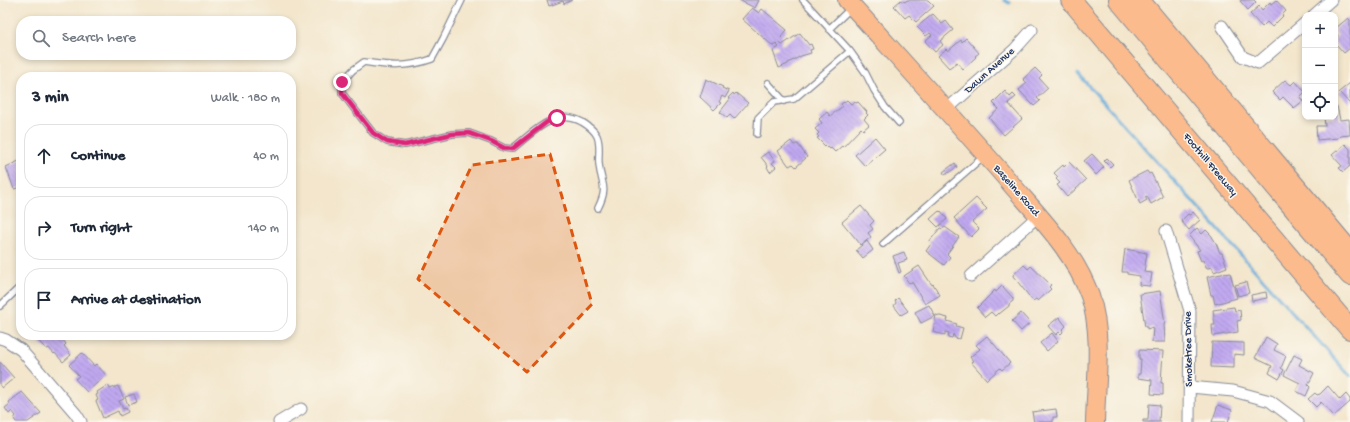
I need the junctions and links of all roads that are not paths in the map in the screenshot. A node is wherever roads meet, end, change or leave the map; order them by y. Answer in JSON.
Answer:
{"nodes":[{"id":1,"x":462,"y":0,"type":"edge"},
{"id":2,"x":803,"y":0,"type":"edge"},
{"id":3,"x":1071,"y":0,"type":"edge"},
{"id":4,"x":1086,"y":0,"type":"edge"},
{"id":5,"x":1119,"y":0,"type":"edge"},
{"id":6,"x":1139,"y":0,"type":"edge"},
{"id":7,"x":1331,"y":0,"type":"edge"},
{"id":8,"x":850,"y":3,"type":"edge"},
{"id":9,"x":1317,"y":12,"type":"edge"},
{"id":10,"x":1222,"y":26,"type":"dead end"},
{"id":11,"x":1302,"y":26,"type":"edge"},
{"id":12,"x":829,"y":29,"type":"junction"},
{"id":13,"x":1032,"y":30,"type":"dead end"},
{"id":14,"x":850,"y":51,"type":"junction"},
{"id":15,"x":768,"y":83,"type":"dead end"},
{"id":16,"x":784,"y":101,"type":"junction"},
{"id":17,"x":946,"y":110,"type":"junction"},
{"id":18,"x":899,"y":123,"type":"dead end"},
{"id":19,"x":757,"y":134,"type":"dead end"},
{"id":20,"x":985,"y":155,"type":"junction"},
{"id":21,"x":598,"y":208,"type":"dead end"},
{"id":22,"x":1038,"y":216,"type":"junction"},
{"id":23,"x":1166,"y":231,"type":"dead end"},
{"id":24,"x":883,"y":244,"type":"dead end"},
{"id":25,"x":1350,"y":252,"type":"edge"},
{"id":26,"x":1350,"y":274,"type":"edge"},
{"id":27,"x":971,"y":276,"type":"dead end"},
{"id":28,"x":16,"y":291,"type":"edge"},
{"id":29,"x":0,"y":306,"type":"edge"},
{"id":30,"x":1350,"y":313,"type":"edge"},
{"id":31,"x":1350,"y":329,"type":"edge"},
{"id":32,"x":0,"y":338,"type":"edge"},
{"id":33,"x":1190,"y":387,"type":"junction"},
{"id":34,"x":301,"y":409,"type":"dead end"},
{"id":35,"x":81,"y":422,"type":"edge"},
{"id":36,"x":279,"y":422,"type":"edge"},
{"id":37,"x":1095,"y":422,"type":"edge"},
{"id":38,"x":1188,"y":422,"type":"edge"},
{"id":39,"x":1298,"y":422,"type":"edge"}],
"edges":[{"from":1,"to":21,"type":"lane"},
{"from":2,"to":12,"type":"lane"},
{"from":3,"to":31,"type":"highway","name":"Foothill Freeway"},
{"from":4,"to":30,"type":"highway"},
{"from":5,"to":26,"type":"highway"},
{"from":6,"to":25,"type":"highway"},
{"from":7,"to":9,"type":"street"},
{"from":8,"to":12,"type":"lane"},
{"from":8,"to":17,"type":"main road","name":"Baseline Road"},
{"from":10,"to":11,"type":"street"},
{"from":12,"to":14,"type":"lane"},
{"from":13,"to":17,"type":"street","name":"Dawn Avenue"},
{"from":14,"to":16,"type":"lane"},
{"from":14,"to":18,"type":"lane"},
{"from":15,"to":16,"type":"lane"},
{"from":16,"to":19,"type":"lane"},
{"from":17,"to":20,"type":"main road","name":"Baseline Road"},
{"from":20,"to":22,"type":"main road","name":"Baseline Road"},
{"from":20,"to":24,"type":"lane"},
{"from":22,"to":27,"type":"street"},
{"from":22,"to":37,"type":"main road","name":"Baseline Road"},
{"from":23,"to":33,"type":"street","name":"Smoketree Drive"},
{"from":28,"to":29,"type":"lane"},
{"from":32,"to":35,"type":"street"},
{"from":33,"to":38,"type":"street","name":"Smoketree Drive"},
{"from":33,"to":39,"type":"street"},
{"from":34,"to":36,"type":"street"}]}
